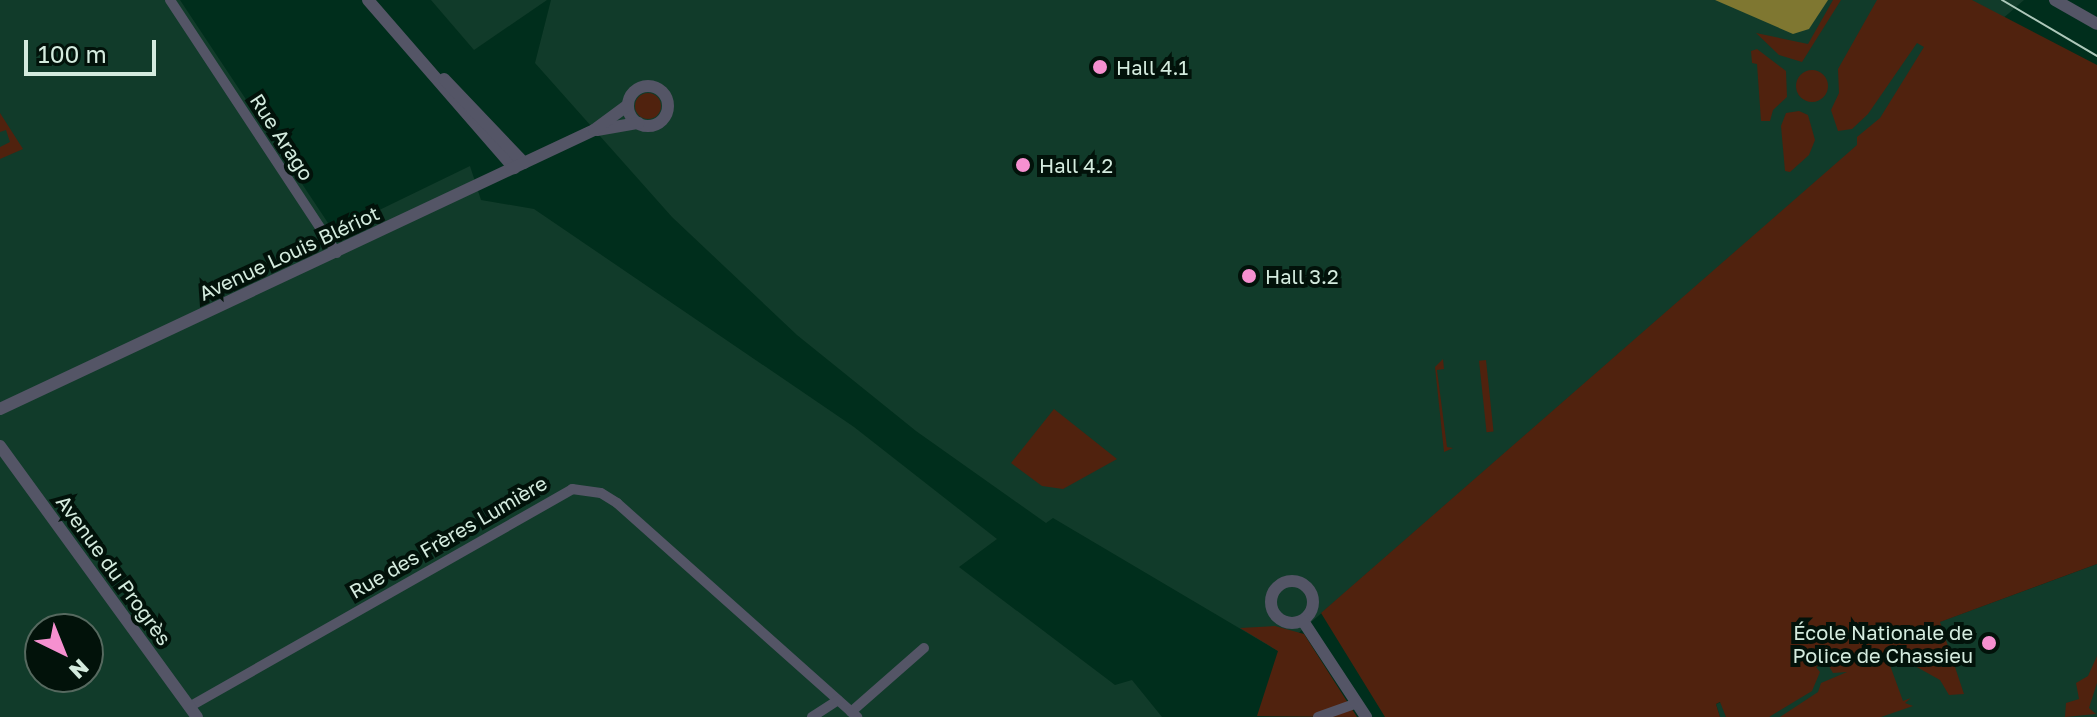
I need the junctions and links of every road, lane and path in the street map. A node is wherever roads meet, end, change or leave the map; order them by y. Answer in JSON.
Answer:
{"nodes":[{"id":1,"x":170,"y":0,"type":"edge"},
{"id":2,"x":368,"y":0,"type":"edge"},
{"id":3,"x":2055,"y":0,"type":"edge"},
{"id":4,"x":2097,"y":24,"type":"edge"},
{"id":5,"x":628,"y":105,"type":"junction"},
{"id":6,"x":638,"y":123,"type":"junction"},
{"id":7,"x":594,"y":130,"type":"junction"},
{"id":8,"x":519,"y":166,"type":"junction"},
{"id":9,"x":337,"y":253,"type":"junction"},
{"id":10,"x":0,"y":409,"type":"edge"},
{"id":11,"x":0,"y":446,"type":"edge"},
{"id":12,"x":1303,"y":621,"type":"dead end"},
{"id":13,"x":924,"y":648,"type":"dead end"},
{"id":14,"x":838,"y":700,"type":"junction"},
{"id":15,"x":1357,"y":703,"type":"junction"},
{"id":16,"x":193,"y":712,"type":"edge"},
{"id":17,"x":854,"y":714,"type":"edge"},
{"id":18,"x":812,"y":717,"type":"edge"},
{"id":19,"x":1318,"y":717,"type":"edge"},
{"id":20,"x":1366,"y":717,"type":"edge"}],
"edges":[{"from":1,"to":9,"type":"street","name":"Rue Arago"},
{"from":2,"to":8,"type":"street"},
{"from":3,"to":4,"type":"street"},
{"from":5,"to":6,"type":"street"},
{"from":5,"to":6,"type":"street"},
{"from":5,"to":7,"type":"street","name":"Avenue Louis Blériot"},
{"from":6,"to":7,"type":"street","name":"Avenue Louis Blériot"},
{"from":7,"to":8,"type":"street","name":"Avenue Louis Blériot"},
{"from":8,"to":9,"type":"street","name":"Avenue Louis Blériot"},
{"from":9,"to":10,"type":"street","name":"Avenue Louis Blériot"},
{"from":11,"to":16,"type":"street","name":"Avenue du Progrès"},
{"from":12,"to":15,"type":"street"},
{"from":13,"to":17,"type":"street"},
{"from":14,"to":16,"type":"street","name":"Rue des Frères Lumière"},
{"from":14,"to":17,"type":"street","name":"Rue des Frères Lumière"},
{"from":14,"to":18,"type":"street"},
{"from":15,"to":19,"type":"street"},
{"from":15,"to":20,"type":"street"}]}
